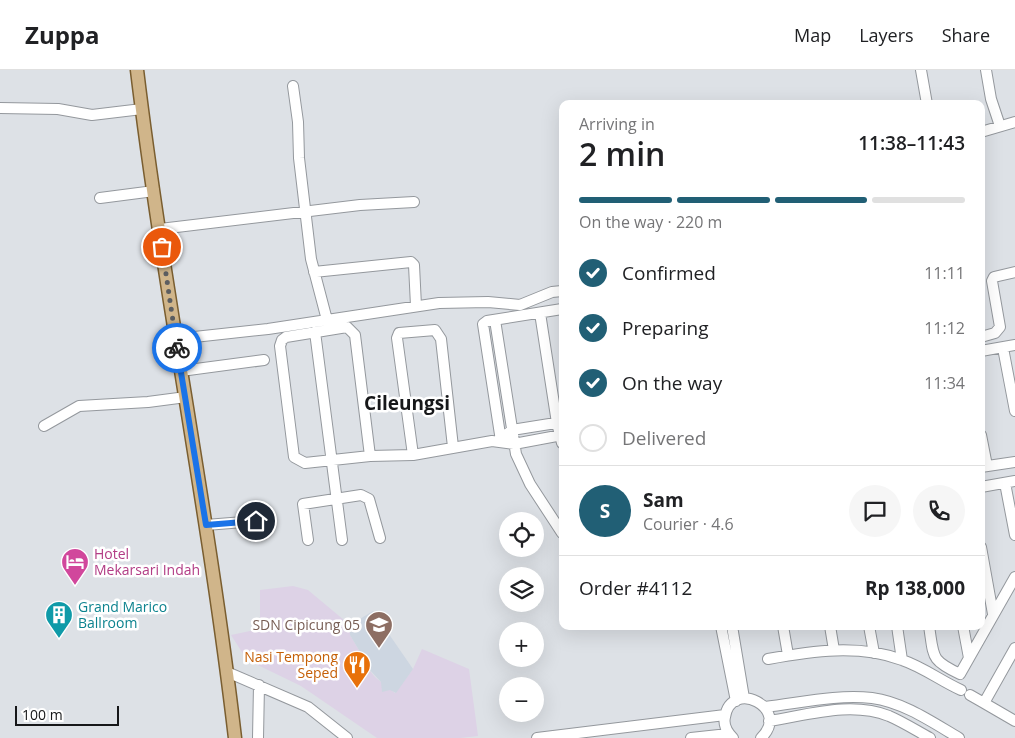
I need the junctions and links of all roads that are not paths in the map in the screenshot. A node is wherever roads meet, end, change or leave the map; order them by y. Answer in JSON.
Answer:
{"nodes":[{"id":1,"x":137,"y":70,"type":"edge"},
{"id":2,"x":921,"y":70,"type":"edge"},
{"id":3,"x":986,"y":70,"type":"edge"},
{"id":4,"x":293,"y":86,"type":"dead end"},
{"id":5,"x":926,"y":100,"type":"edge"},
{"id":6,"x":0,"y":108,"type":"edge"},
{"id":7,"x":142,"y":109,"type":"junction"},
{"id":8,"x":1015,"y":122,"type":"edge"},
{"id":9,"x":1000,"y":126,"type":"junction"},
{"id":10,"x":985,"y":131,"type":"edge"},
{"id":11,"x":154,"y":191,"type":"junction"},
{"id":12,"x":100,"y":198,"type":"dead end"},
{"id":13,"x":414,"y":202,"type":"dead end"},
{"id":14,"x":307,"y":210,"type":"junction"},
{"id":15,"x":160,"y":229,"type":"junction"},
{"id":16,"x":314,"y":272,"type":"junction"},
{"id":17,"x":1015,"y":272,"type":"edge"},
{"id":18,"x":559,"y":291,"type":"edge"},
{"id":19,"x":416,"y":306,"type":"junction"},
{"id":20,"x":559,"y":310,"type":"edge"},
{"id":21,"x":540,"y":313,"type":"junction"},
{"id":22,"x":327,"y":320,"type":"junction"},
{"id":23,"x":495,"y":320,"type":"junction"},
{"id":24,"x":315,"y":332,"type":"junction"},
{"id":25,"x":985,"y":335,"type":"edge"},
{"id":26,"x":176,"y":339,"type":"junction"},
{"id":27,"x":1015,"y":345,"type":"edge"},
{"id":28,"x":1004,"y":348,"type":"junction"},
{"id":29,"x":985,"y":351,"type":"edge"},
{"id":30,"x":264,"y":360,"type":"dead end"},
{"id":31,"x":182,"y":371,"type":"junction"},
{"id":32,"x":186,"y":397,"type":"junction"},
{"id":33,"x":1015,"y":411,"type":"edge"},
{"id":34,"x":559,"y":418,"type":"edge"},
{"id":35,"x":559,"y":423,"type":"edge"},
{"id":36,"x":44,"y":426,"type":"dead end"},
{"id":37,"x":512,"y":430,"type":"junction"},
{"id":38,"x":559,"y":438,"type":"edge"},
{"id":39,"x":497,"y":440,"type":"junction"},
{"id":40,"x":514,"y":444,"type":"junction"},
{"id":41,"x":454,"y":448,"type":"junction"},
{"id":42,"x":412,"y":454,"type":"junction"},
{"id":43,"x":370,"y":456,"type":"junction"},
{"id":44,"x":332,"y":458,"type":"junction"},
{"id":45,"x":1015,"y":462,"type":"edge"},
{"id":46,"x":985,"y":467,"type":"edge"},
{"id":47,"x":1010,"y":482,"type":"edge"},
{"id":48,"x":985,"y":486,"type":"edge"},
{"id":49,"x":336,"y":499,"type":"junction"},
{"id":50,"x":256,"y":521,"type":"dead end"},
{"id":51,"x":206,"y":525,"type":"junction"},
{"id":52,"x":559,"y":528,"type":"edge"},
{"id":53,"x":1015,"y":534,"type":"edge"},
{"id":54,"x":380,"y":538,"type":"dead end"},
{"id":55,"x":308,"y":540,"type":"dead end"},
{"id":56,"x":342,"y":540,"type":"dead end"},
{"id":57,"x":985,"y":571,"type":"edge"},
{"id":58,"x":1015,"y":577,"type":"edge"},
{"id":59,"x":992,"y":614,"type":"junction"},
{"id":60,"x":985,"y":627,"type":"edge"},
{"id":61,"x":722,"y":630,"type":"edge"},
{"id":62,"x":732,"y":630,"type":"edge"},
{"id":63,"x":784,"y":630,"type":"edge"},
{"id":64,"x":831,"y":630,"type":"edge"},
{"id":65,"x":870,"y":630,"type":"edge"},
{"id":66,"x":898,"y":630,"type":"edge"},
{"id":67,"x":930,"y":630,"type":"edge"},
{"id":68,"x":964,"y":630,"type":"edge"},
{"id":69,"x":984,"y":630,"type":"edge"},
{"id":70,"x":1015,"y":648,"type":"edge"},
{"id":71,"x":834,"y":650,"type":"junction"},
{"id":72,"x":874,"y":653,"type":"junction"},
{"id":73,"x":788,"y":655,"type":"junction"},
{"id":74,"x":969,"y":658,"type":"junction"},
{"id":75,"x":768,"y":659,"type":"dead end"},
{"id":76,"x":902,"y":660,"type":"junction"},
{"id":77,"x":733,"y":663,"type":"junction"},
{"id":78,"x":227,"y":672,"type":"junction"},
{"id":79,"x":260,"y":685,"type":"junction"},
{"id":80,"x":740,"y":699,"type":"junction"},
{"id":81,"x":984,"y":703,"type":"junction"},
{"id":82,"x":765,"y":707,"type":"junction"},
{"id":83,"x":725,"y":715,"type":"junction"},
{"id":84,"x":1014,"y":719,"type":"edge"},
{"id":85,"x":769,"y":721,"type":"junction"},
{"id":86,"x":730,"y":736,"type":"edge"},
{"id":87,"x":558,"y":737,"type":"edge"},
{"id":88,"x":235,"y":738,"type":"edge"},
{"id":89,"x":258,"y":738,"type":"edge"},
{"id":90,"x":347,"y":738,"type":"edge"},
{"id":91,"x":537,"y":738,"type":"edge"},
{"id":92,"x":691,"y":738,"type":"edge"},
{"id":93,"x":761,"y":738,"type":"edge"},
{"id":94,"x":930,"y":738,"type":"edge"},
{"id":95,"x":959,"y":738,"type":"edge"}],
"edges":[{"from":1,"to":7,"type":"main road"},
{"from":2,"to":5,"type":"street"},
{"from":3,"to":9,"type":"street"},
{"from":4,"to":14,"type":"street"},
{"from":6,"to":7,"type":"street"},
{"from":7,"to":11,"type":"main road"},
{"from":8,"to":9,"type":"street"},
{"from":9,"to":10,"type":"street"},
{"from":11,"to":12,"type":"street"},
{"from":11,"to":15,"type":"main road"},
{"from":13,"to":14,"type":"street"},
{"from":14,"to":15,"type":"street"},
{"from":14,"to":16,"type":"street"},
{"from":15,"to":26,"type":"main road"},
{"from":16,"to":19,"type":"street"},
{"from":16,"to":22,"type":"street"},
{"from":17,"to":25,"type":"street"},
{"from":18,"to":19,"type":"street"},
{"from":19,"to":22,"type":"street"},
{"from":20,"to":21,"type":"street"},
{"from":21,"to":23,"type":"street"},
{"from":21,"to":34,"type":"street"},
{"from":22,"to":26,"type":"street"},
{"from":23,"to":37,"type":"street"},
{"from":23,"to":39,"type":"street"},
{"from":24,"to":43,"type":"street"},
{"from":24,"to":44,"type":"street"},
{"from":24,"to":44,"type":"street"},
{"from":26,"to":31,"type":"main road"},
{"from":27,"to":28,"type":"street"},
{"from":28,"to":29,"type":"street"},
{"from":28,"to":33,"type":"street"},
{"from":30,"to":31,"type":"street"},
{"from":31,"to":32,"type":"main road"},
{"from":32,"to":36,"type":"street"},
{"from":32,"to":51,"type":"main road"},
{"from":35,"to":37,"type":"street"},
{"from":37,"to":39,"type":"street"},
{"from":37,"to":40,"type":"street"},
{"from":38,"to":40,"type":"street"},
{"from":39,"to":40,"type":"street"},
{"from":39,"to":41,"type":"street"},
{"from":40,"to":52,"type":"street"},
{"from":41,"to":42,"type":"street"},
{"from":41,"to":42,"type":"street"},
{"from":42,"to":43,"type":"street"},
{"from":43,"to":44,"type":"street"},
{"from":44,"to":49,"type":"street"},
{"from":45,"to":46,"type":"street"},
{"from":47,"to":48,"type":"street"},
{"from":47,"to":53,"type":"street"},
{"from":49,"to":54,"type":"street"},
{"from":49,"to":55,"type":"street"},
{"from":49,"to":56,"type":"street"},
{"from":50,"to":51,"type":"street"},
{"from":51,"to":78,"type":"main road"},
{"from":57,"to":59,"type":"street"},
{"from":58,"to":59,"type":"street"},
{"from":59,"to":60,"type":"street"},
{"from":61,"to":77,"type":"street"},
{"from":62,"to":77,"type":"street"},
{"from":63,"to":73,"type":"street"},
{"from":64,"to":71,"type":"street"},
{"from":65,"to":72,"type":"street"},
{"from":66,"to":76,"type":"street"},
{"from":67,"to":74,"type":"street"},
{"from":68,"to":74,"type":"street"},
{"from":69,"to":74,"type":"street"},
{"from":70,"to":81,"type":"street"},
{"from":71,"to":72,"type":"street"},
{"from":71,"to":73,"type":"street"},
{"from":72,"to":76,"type":"street"},
{"from":73,"to":75,"type":"street"},
{"from":76,"to":81,"type":"street"},
{"from":77,"to":80,"type":"street"},
{"from":78,"to":79,"type":"street"},
{"from":78,"to":88,"type":"main road"},
{"from":79,"to":89,"type":"street"},
{"from":79,"to":90,"type":"street"},
{"from":80,"to":82,"type":"street"},
{"from":80,"to":83,"type":"street"},
{"from":81,"to":84,"type":"street"},
{"from":82,"to":85,"type":"street"},
{"from":82,"to":95,"type":"street"},
{"from":83,"to":86,"type":"street"},
{"from":83,"to":87,"type":"street"},
{"from":85,"to":93,"type":"street"},
{"from":85,"to":94,"type":"street"},
{"from":86,"to":92,"type":"street"},
{"from":87,"to":91,"type":"street"}]}
